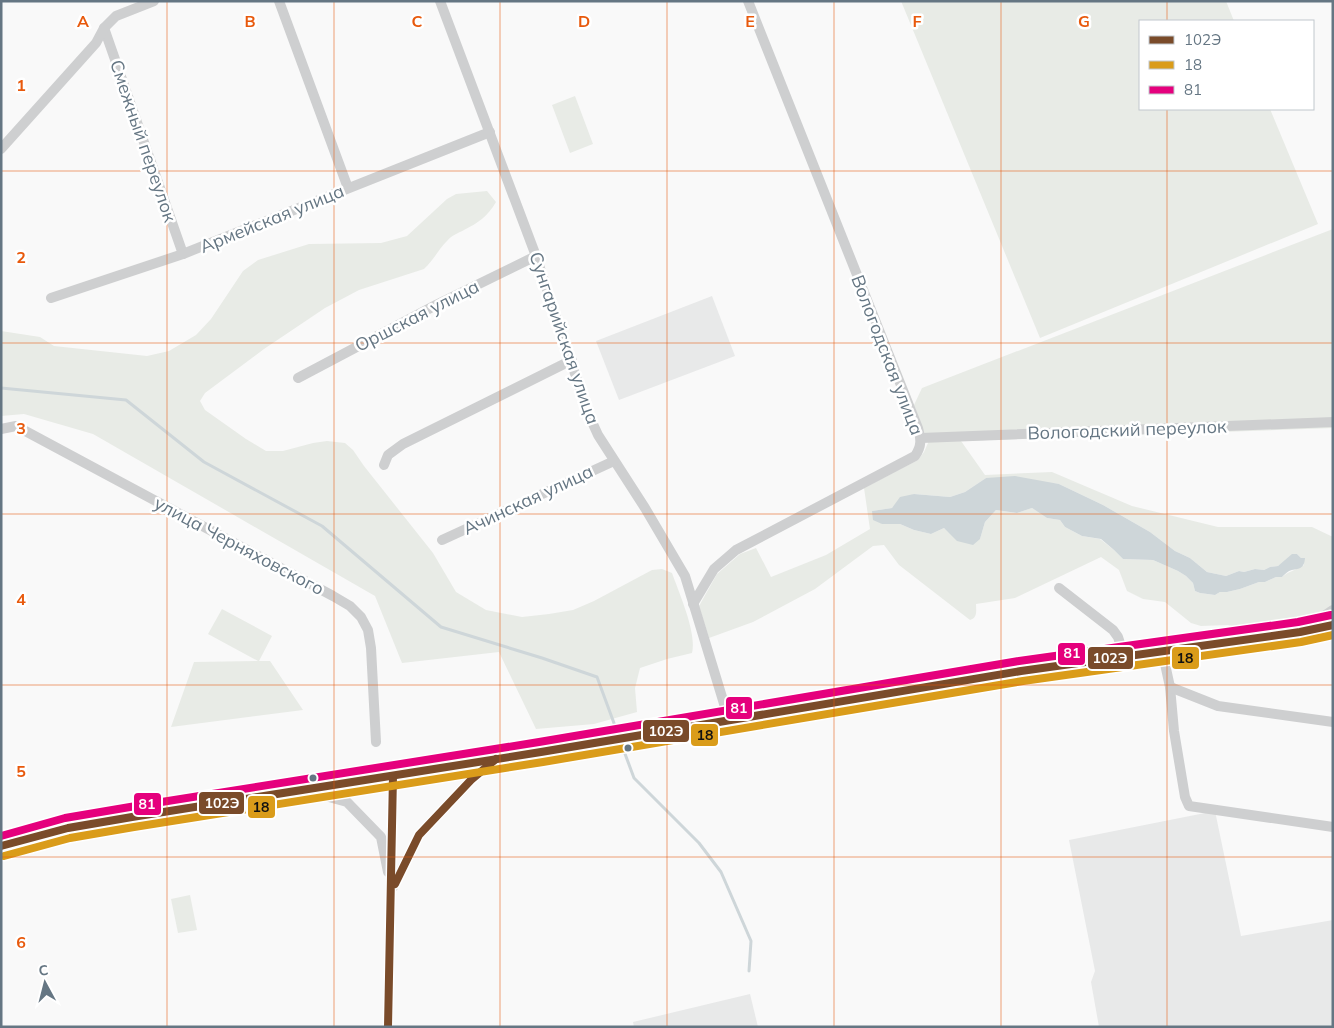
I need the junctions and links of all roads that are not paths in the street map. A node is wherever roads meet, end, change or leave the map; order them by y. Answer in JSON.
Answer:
{"nodes":[{"id":1,"x":154,"y":1,"type":"edge"},
{"id":2,"x":279,"y":1,"type":"edge"},
{"id":3,"x":440,"y":1,"type":"edge"},
{"id":4,"x":748,"y":1,"type":"edge"},
{"id":5,"x":104,"y":28,"type":"junction"},
{"id":6,"x":490,"y":132,"type":"junction"},
{"id":7,"x":1,"y":149,"type":"edge"},
{"id":8,"x":348,"y":188,"type":"junction"},
{"id":9,"x":183,"y":254,"type":"junction"},
{"id":10,"x":536,"y":256,"type":"junction"},
{"id":11,"x":51,"y":298,"type":"dead end"},
{"id":12,"x":572,"y":360,"type":"junction"},
{"id":13,"x":298,"y":378,"type":"dead end"},
{"id":14,"x":1333,"y":422,"type":"edge"},
{"id":15,"x":1,"y":429,"type":"edge"},
{"id":16,"x":921,"y":438,"type":"junction"},
{"id":17,"x":614,"y":461,"type":"junction"},
{"id":18,"x":384,"y":465,"type":"dead end"},
{"id":19,"x":442,"y":540,"type":"dead end"},
{"id":20,"x":1059,"y":588,"type":"dead end"},
{"id":21,"x":693,"y":604,"type":"junction"},
{"id":22,"x":1333,"y":610,"type":"edge"},
{"id":23,"x":1333,"y":626,"type":"edge"},
{"id":24,"x":1300,"y":632,"type":"junction"},
{"id":25,"x":1162,"y":650,"type":"junction"},
{"id":26,"x":1124,"y":656,"type":"junction"},
{"id":27,"x":1170,"y":687,"type":"junction"},
{"id":28,"x":729,"y":720,"type":"junction"},
{"id":29,"x":1333,"y":722,"type":"edge"},
{"id":30,"x":376,"y":742,"type":"dead end"},
{"id":31,"x":496,"y":759,"type":"junction"},
{"id":32,"x":393,"y":776,"type":"junction"},
{"id":33,"x":305,"y":790,"type":"junction"},
{"id":34,"x":1333,"y":827,"type":"edge"},
{"id":35,"x":1,"y":846,"type":"edge"},
{"id":36,"x":392,"y":890,"type":"junction"},
{"id":37,"x":388,"y":1027,"type":"edge"}],
"edges":[{"from":1,"to":5,"type":"street"},
{"from":2,"to":8,"type":"street"},
{"from":3,"to":6,"type":"street","name":"Сунгарийская улица"},
{"from":4,"to":16,"type":"street","name":"Вологодская улица"},
{"from":5,"to":7,"type":"street"},
{"from":5,"to":9,"type":"street","name":"Смежный переулок"},
{"from":6,"to":8,"type":"street","name":"Армейская улица"},
{"from":6,"to":10,"type":"street","name":"Сунгарийская улица"},
{"from":8,"to":9,"type":"street","name":"Армейская улица"},
{"from":9,"to":11,"type":"street","name":"Армейская улица"},
{"from":10,"to":12,"type":"street","name":"Сунгарийская улица"},
{"from":10,"to":13,"type":"street","name":"Оршская улица"},
{"from":12,"to":17,"type":"street","name":"Сунгарийская улица"},
{"from":12,"to":18,"type":"street"},
{"from":14,"to":16,"type":"street","name":"Вологодский переулок"},
{"from":15,"to":30,"type":"street","name":"улица Черняховского"},
{"from":16,"to":21,"type":"street","name":"Вологодская улица"},
{"from":17,"to":19,"type":"street","name":"Ачинская улица"},
{"from":17,"to":21,"type":"street","name":"Сунгарийская улица"},
{"from":20,"to":26,"type":"street"},
{"from":21,"to":28,"type":"street","name":"Сунгарийская улица"},
{"from":22,"to":24,"type":"street"},
{"from":23,"to":24,"type":"main road"},
{"from":24,"to":25,"type":"main road"},
{"from":25,"to":26,"type":"main road"},
{"from":25,"to":27,"type":"street"},
{"from":26,"to":28,"type":"main road"},
{"from":27,"to":29,"type":"street"},
{"from":27,"to":34,"type":"street"},
{"from":28,"to":31,"type":"main road"},
{"from":31,"to":32,"type":"main road"},
{"from":31,"to":36,"type":"street"},
{"from":32,"to":33,"type":"main road"},
{"from":32,"to":36,"type":"street"},
{"from":33,"to":35,"type":"main road"},
{"from":33,"to":36,"type":"street"},
{"from":36,"to":37,"type":"street"}]}
